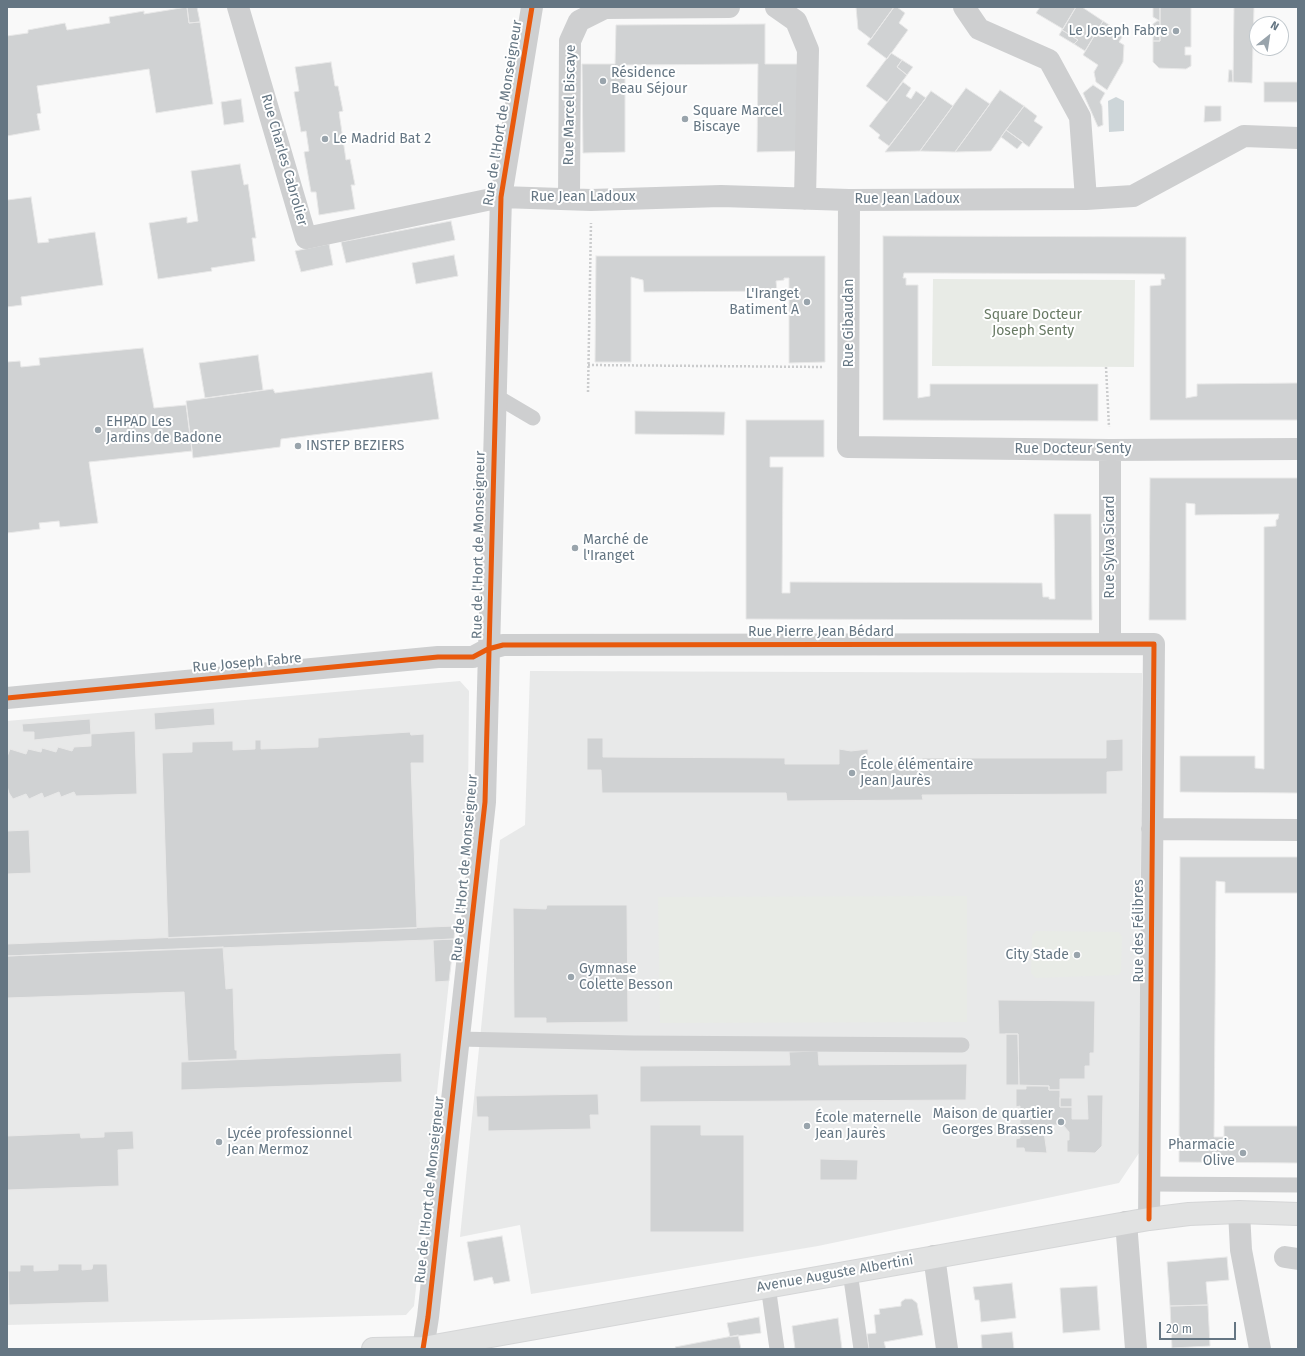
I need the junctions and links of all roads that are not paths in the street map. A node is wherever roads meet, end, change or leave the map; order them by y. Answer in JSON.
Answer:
{"nodes":[{"id":1,"x":238,"y":7,"type":"edge"},
{"id":2,"x":532,"y":7,"type":"edge"},
{"id":3,"x":729,"y":7,"type":"edge"},
{"id":4,"x":776,"y":7,"type":"edge"},
{"id":5,"x":964,"y":7,"type":"edge"},
{"id":6,"x":1298,"y":138,"type":"edge"},
{"id":7,"x":501,"y":197,"type":"junction"},
{"id":8,"x":569,"y":198,"type":"junction"},
{"id":9,"x":805,"y":199,"type":"junction"},
{"id":10,"x":1086,"y":199,"type":"junction"},
{"id":11,"x":849,"y":200,"type":"junction"},
{"id":12,"x":494,"y":395,"type":"junction"},
{"id":13,"x":534,"y":418,"type":"dead end"},
{"id":14,"x":848,"y":447,"type":"joint"},
{"id":15,"x":1298,"y":449,"type":"edge"},
{"id":16,"x":1110,"y":450,"type":"junction"},
{"id":17,"x":1110,"y":644,"type":"junction"},
{"id":18,"x":1154,"y":644,"type":"joint"},
{"id":19,"x":488,"y":648,"type":"junction"},
{"id":20,"x":7,"y":698,"type":"edge"},
{"id":21,"x":1152,"y":829,"type":"junction"},
{"id":22,"x":1298,"y":830,"type":"edge"},
{"id":23,"x":459,"y":1039,"type":"junction"},
{"id":24,"x":962,"y":1045,"type":"dead end"},
{"id":25,"x":1151,"y":1184,"type":"junction"},
{"id":26,"x":1298,"y":1185,"type":"edge"},
{"id":27,"x":1239,"y":1212,"type":"junction"},
{"id":28,"x":1298,"y":1214,"type":"edge"},
{"id":29,"x":1149,"y":1219,"type":"junction"},
{"id":30,"x":1126,"y":1222,"type":"junction"},
{"id":31,"x":934,"y":1256,"type":"junction"},
{"id":32,"x":850,"y":1272,"type":"junction"},
{"id":33,"x":768,"y":1286,"type":"junction"},
{"id":34,"x":423,"y":1348,"type":"edge"},
{"id":35,"x":373,"y":1349,"type":"edge"},
{"id":36,"x":777,"y":1349,"type":"edge"},
{"id":37,"x":861,"y":1349,"type":"edge"},
{"id":38,"x":947,"y":1349,"type":"edge"},
{"id":39,"x":1136,"y":1349,"type":"edge"},
{"id":40,"x":1260,"y":1349,"type":"edge"}],
"edges":[{"from":1,"to":7,"type":"street","name":"Rue Charles Cabrolier"},
{"from":2,"to":7,"type":"street","name":"Rue de l'Hort de Monseigneur"},
{"from":3,"to":8,"type":"street","name":"Rue Marcel Biscaye"},
{"from":4,"to":9,"type":"street"},
{"from":5,"to":10,"type":"street"},
{"from":6,"to":10,"type":"street","name":"Rue Jean Ladoux"},
{"from":7,"to":8,"type":"street","name":"Rue Jean Ladoux"},
{"from":7,"to":12,"type":"street","name":"Rue de l'Hort de Monseigneur"},
{"from":8,"to":9,"type":"street","name":"Rue Jean Ladoux"},
{"from":9,"to":11,"type":"street","name":"Rue Jean Ladoux"},
{"from":10,"to":11,"type":"street","name":"Rue Jean Ladoux"},
{"from":11,"to":14,"type":"street","name":"Rue Gibaudan"},
{"from":12,"to":13,"type":"lane"},
{"from":12,"to":19,"type":"street","name":"Rue de l'Hort de Monseigneur"},
{"from":14,"to":16,"type":"street","name":"Rue Docteur Senty"},
{"from":15,"to":16,"type":"street","name":"Rue Docteur Senty"},
{"from":16,"to":17,"type":"street","name":"Rue Sylva Sicard"},
{"from":17,"to":18,"type":"street","name":"Rue Pierre Jean Bédard"},
{"from":17,"to":19,"type":"street","name":"Rue Pierre Jean Bédard"},
{"from":18,"to":21,"type":"street","name":"Rue des Félibres"},
{"from":19,"to":20,"type":"street","name":"Rue Joseph Fabre"},
{"from":19,"to":23,"type":"street","name":"Rue de l'Hort de Monseigneur"},
{"from":21,"to":22,"type":"street"},
{"from":21,"to":25,"type":"street","name":"Rue des Félibres"},
{"from":23,"to":24,"type":"lane"},
{"from":23,"to":34,"type":"street","name":"Rue de l'Hort de Monseigneur"},
{"from":25,"to":26,"type":"lane"},
{"from":25,"to":29,"type":"street","name":"Rue des Félibres"},
{"from":27,"to":28,"type":"street","name":"Avenue Auguste Albertini"},
{"from":27,"to":29,"type":"street","name":"Avenue Auguste Albertini"},
{"from":27,"to":40,"type":"street"},
{"from":29,"to":30,"type":"street","name":"Avenue Auguste Albertini"},
{"from":30,"to":31,"type":"street","name":"Avenue Auguste Albertini"},
{"from":30,"to":39,"type":"street"},
{"from":31,"to":32,"type":"street","name":"Avenue Auguste Albertini"},
{"from":31,"to":38,"type":"street"},
{"from":32,"to":33,"type":"street","name":"Avenue Auguste Albertini"},
{"from":32,"to":37,"type":"lane"},
{"from":33,"to":34,"type":"street","name":"Avenue Auguste Albertini"},
{"from":33,"to":36,"type":"lane"},
{"from":34,"to":35,"type":"street","name":"Avenue Auguste Albertini"}]}
